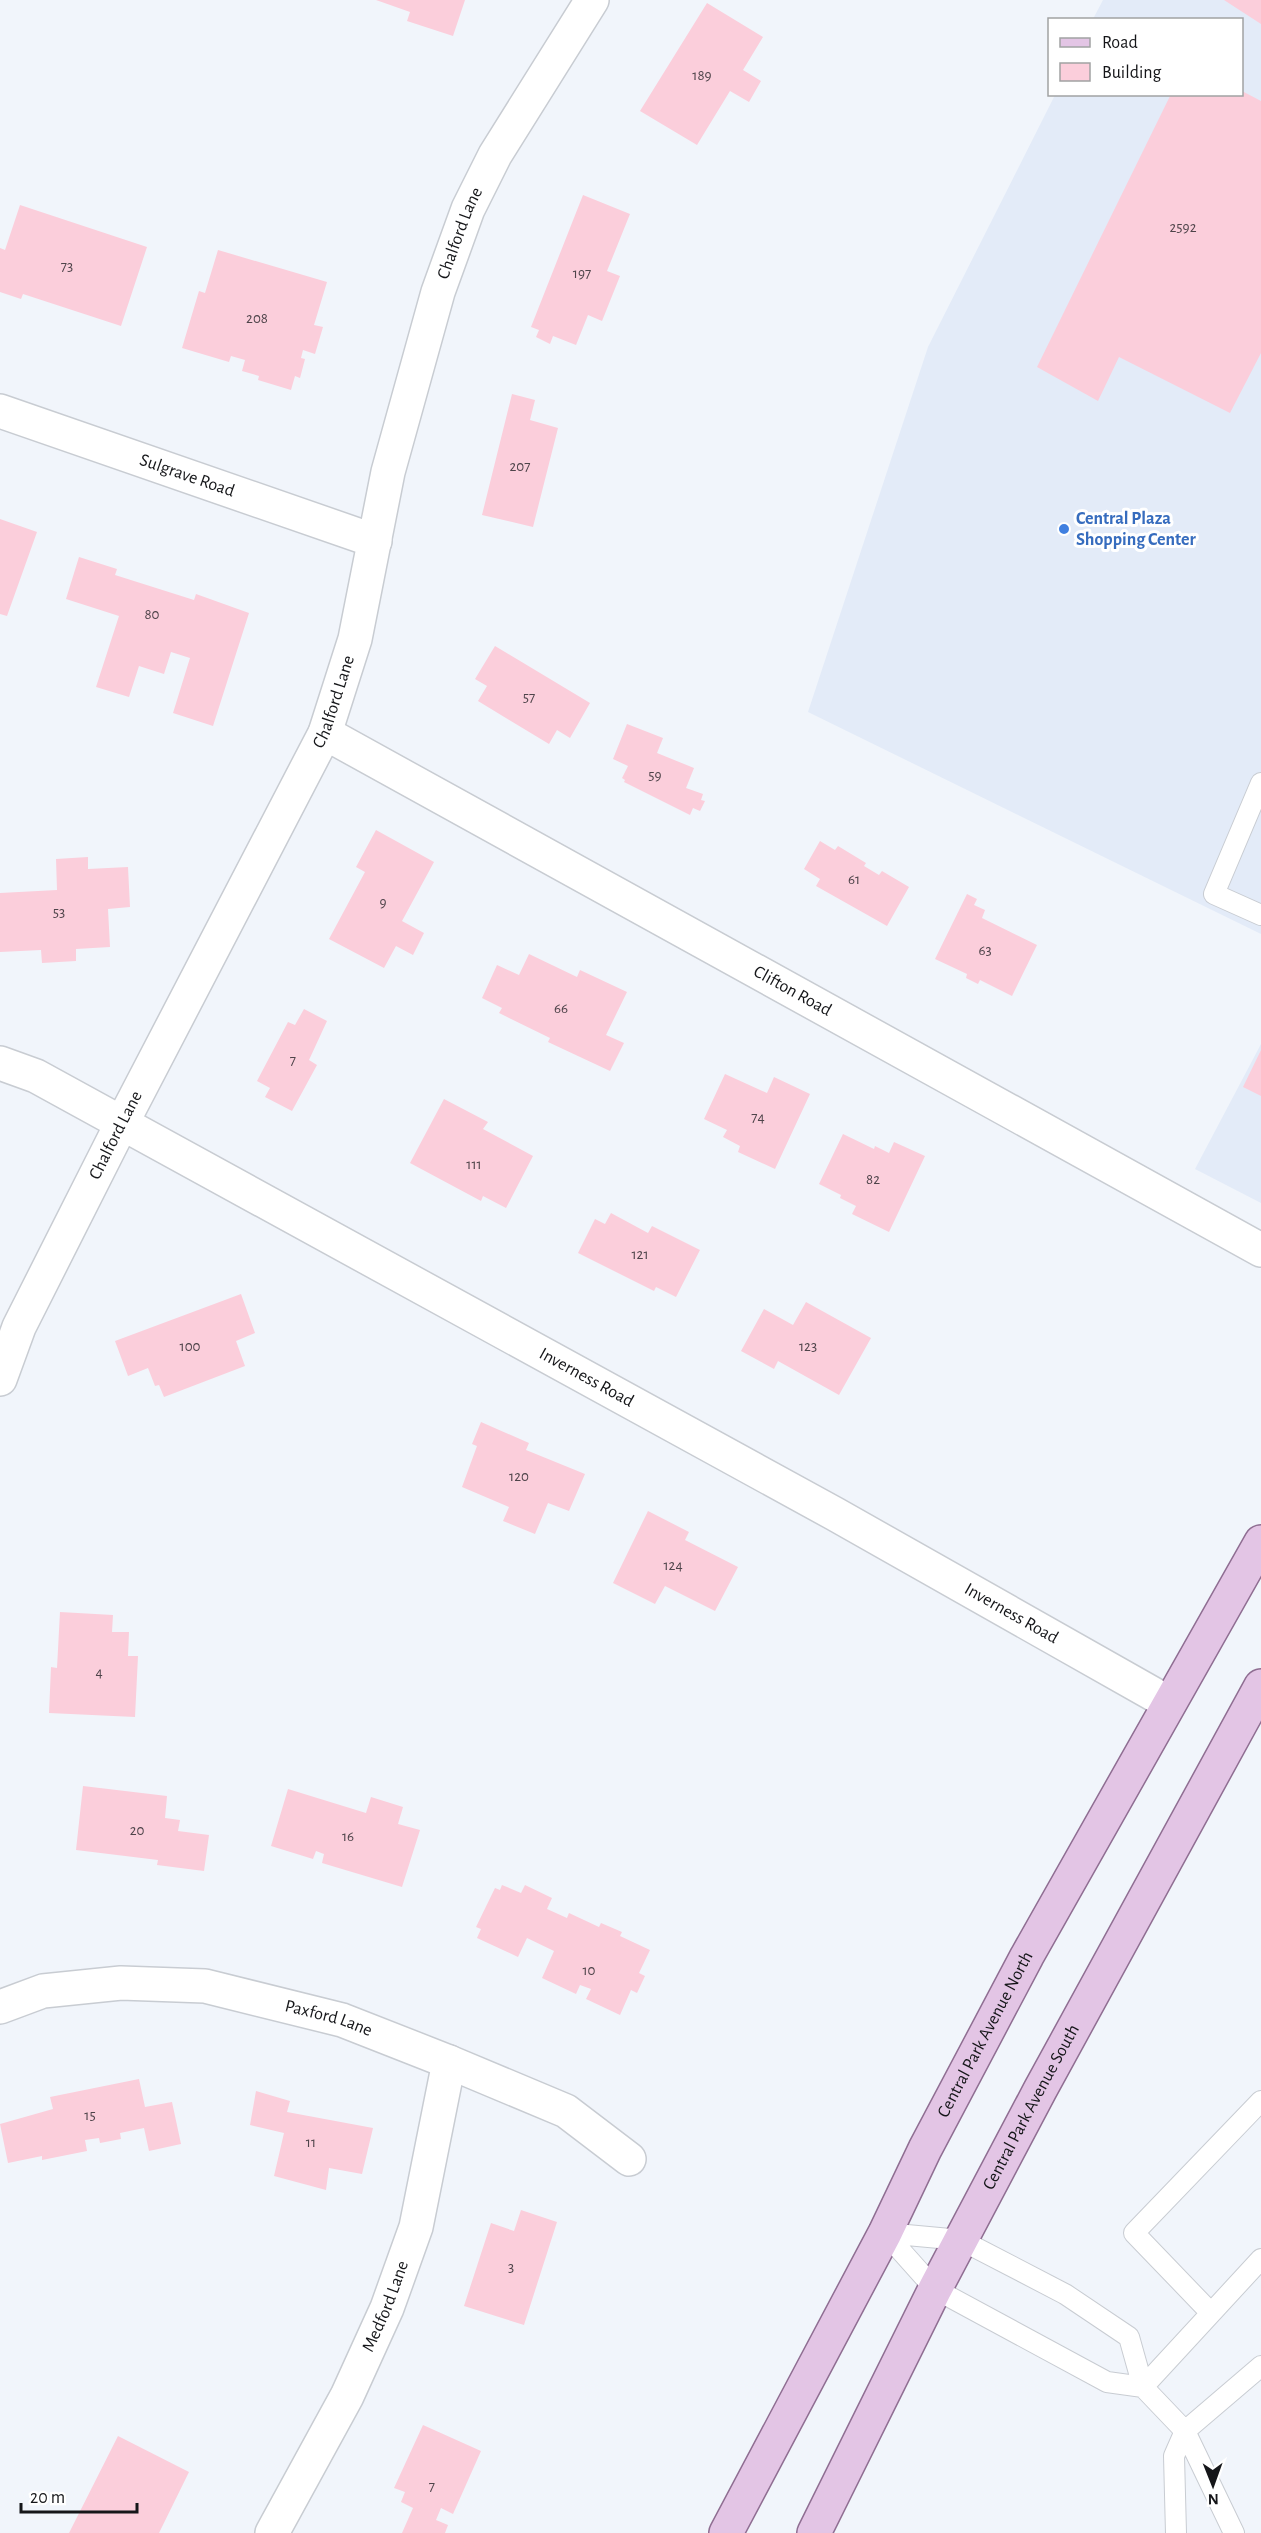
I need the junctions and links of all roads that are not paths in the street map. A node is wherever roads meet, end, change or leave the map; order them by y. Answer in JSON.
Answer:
{"nodes":[{"id":1,"x":592,"y":0,"type":"edge"},
{"id":2,"x":0,"y":411,"type":"edge"},
{"id":3,"x":375,"y":541,"type":"junction"},
{"id":4,"x":325,"y":733,"type":"junction"},
{"id":5,"x":1261,"y":783,"type":"edge"},
{"id":6,"x":1261,"y":915,"type":"edge"},
{"id":7,"x":0,"y":1063,"type":"edge"},
{"id":8,"x":122,"y":1123,"type":"junction"},
{"id":9,"x":1261,"y":1250,"type":"edge"},
{"id":10,"x":0,"y":1378,"type":"edge"},
{"id":11,"x":1261,"y":1542,"type":"edge"},
{"id":12,"x":1261,"y":1686,"type":"edge"},
{"id":13,"x":1169,"y":1703,"type":"junction"},
{"id":14,"x":0,"y":2007,"type":"edge"},
{"id":15,"x":449,"y":2062,"type":"junction"},
{"id":16,"x":1261,"y":2101,"type":"edge"},
{"id":17,"x":629,"y":2159,"type":"dead end"},
{"id":18,"x":885,"y":2233,"type":"junction"},
{"id":19,"x":961,"y":2240,"type":"junction"},
{"id":20,"x":1261,"y":2259,"type":"edge"},
{"id":21,"x":935,"y":2289,"type":"junction"},
{"id":22,"x":1210,"y":2312,"type":"junction"},
{"id":23,"x":1261,"y":2366,"type":"edge"},
{"id":24,"x":1143,"y":2387,"type":"junction"},
{"id":25,"x":1185,"y":2431,"type":"junction"},
{"id":26,"x":272,"y":2533,"type":"edge"},
{"id":27,"x":726,"y":2533,"type":"edge"},
{"id":28,"x":814,"y":2533,"type":"edge"},
{"id":29,"x":1176,"y":2533,"type":"edge"},
{"id":30,"x":1234,"y":2533,"type":"edge"}],
"edges":[{"from":1,"to":3,"type":"street","name":"Chalford Lane"},
{"from":2,"to":3,"type":"street","name":"Sulgrave Road"},
{"from":3,"to":4,"type":"street","name":"Chalford Lane"},
{"from":4,"to":8,"type":"street","name":"Chalford Lane"},
{"from":4,"to":9,"type":"street","name":"Clifton Road"},
{"from":5,"to":6,"type":"lane"},
{"from":7,"to":8,"type":"street","name":"Inverness Road"},
{"from":8,"to":10,"type":"street","name":"Chalford Lane"},
{"from":8,"to":13,"type":"street","name":"Inverness Road"},
{"from":11,"to":13,"type":"main road","name":"Central Park Avenue North"},
{"from":12,"to":19,"type":"main road","name":"Central Park Avenue South"},
{"from":13,"to":18,"type":"main road","name":"Central Park Avenue North"},
{"from":14,"to":15,"type":"street","name":"Paxford Lane"},
{"from":15,"to":17,"type":"street","name":"Paxford Lane"},
{"from":15,"to":26,"type":"street","name":"Medford Lane"},
{"from":16,"to":22,"type":"lane"},
{"from":18,"to":19,"type":"lane"},
{"from":18,"to":21,"type":"lane"},
{"from":18,"to":27,"type":"main road","name":"Central Park Avenue North"},
{"from":19,"to":21,"type":"main road","name":"Central Park Avenue South"},
{"from":19,"to":24,"type":"lane"},
{"from":20,"to":22,"type":"lane"},
{"from":21,"to":24,"type":"lane"},
{"from":21,"to":28,"type":"main road","name":"Central Park Avenue South"},
{"from":22,"to":24,"type":"lane"},
{"from":23,"to":25,"type":"lane"},
{"from":24,"to":25,"type":"lane"},
{"from":25,"to":29,"type":"lane"},
{"from":25,"to":30,"type":"lane"}]}
